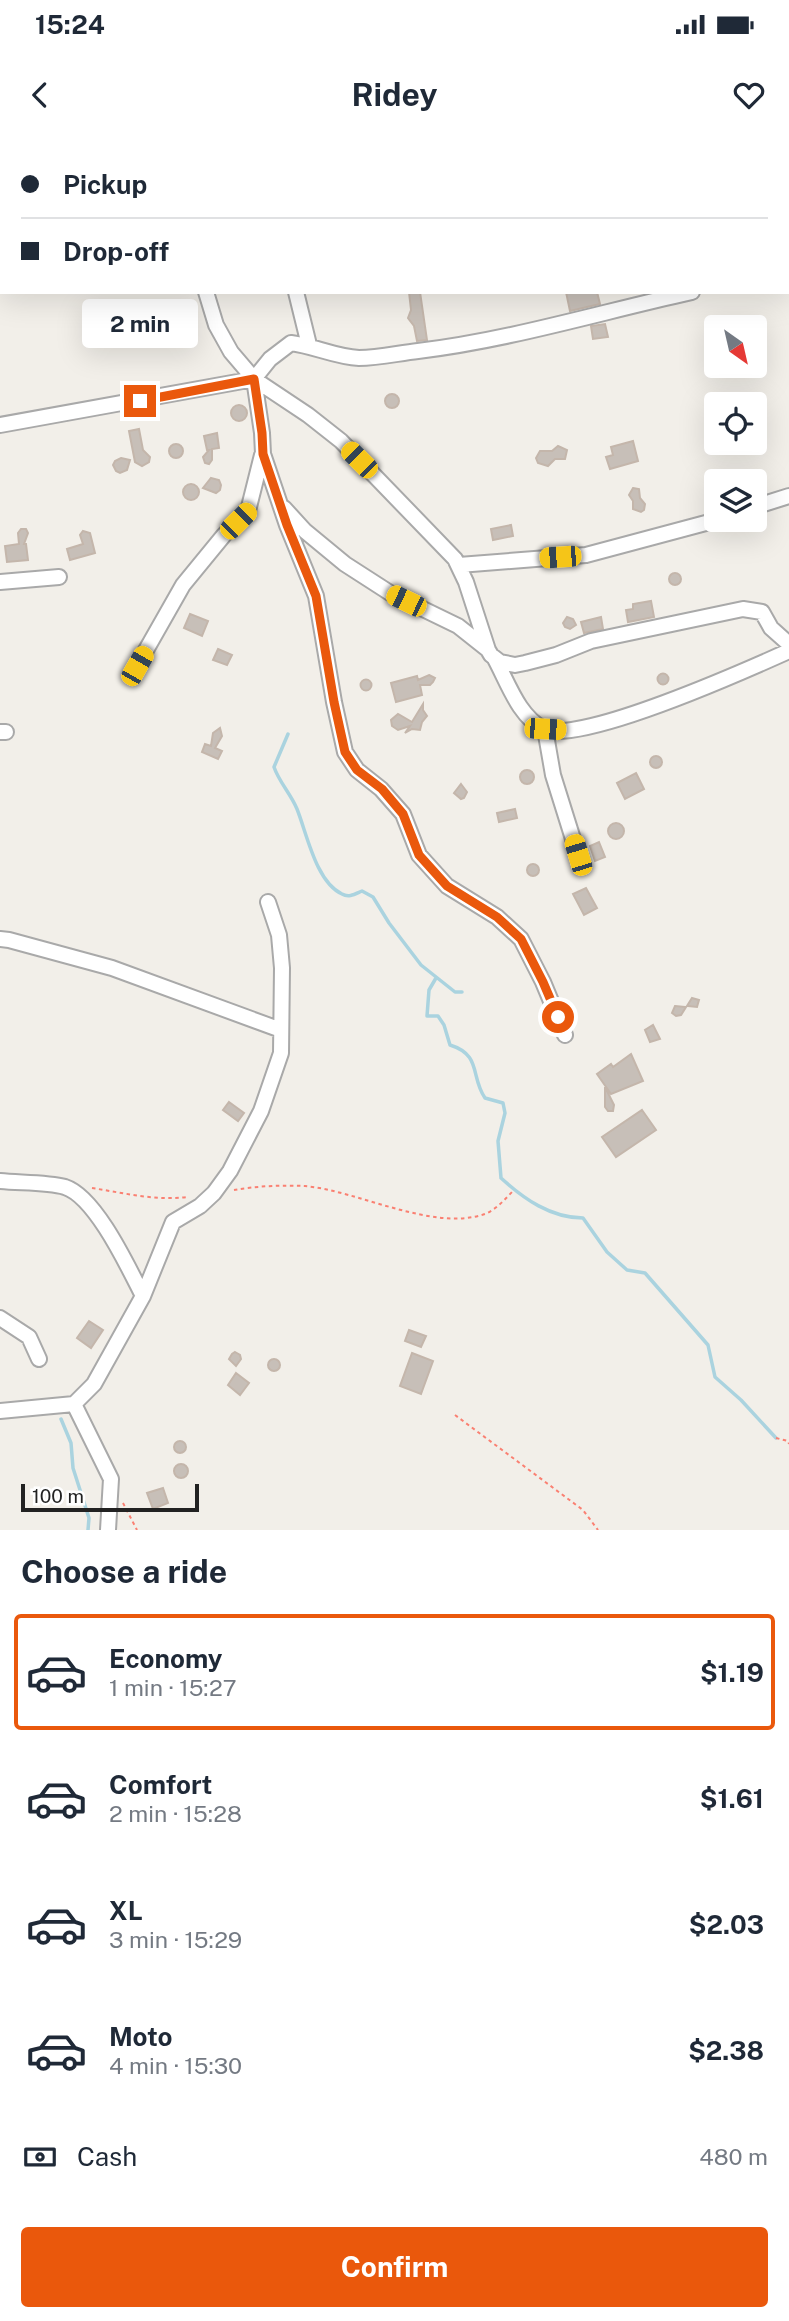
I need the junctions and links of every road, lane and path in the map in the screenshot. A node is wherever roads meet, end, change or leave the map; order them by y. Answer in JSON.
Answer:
{"nodes":[{"id":1,"x":207,"y":294,"type":"edge"},
{"id":2,"x":296,"y":294,"type":"edge"},
{"id":3,"x":683,"y":294,"type":"edge"},
{"id":4,"x":309,"y":345,"type":"junction"},
{"id":5,"x":254,"y":379,"type":"junction"},
{"id":6,"x":0,"y":425,"type":"edge"},
{"id":7,"x":263,"y":454,"type":"junction"},
{"id":8,"x":789,"y":496,"type":"edge"},
{"id":9,"x":767,"y":503,"type":"edge"},
{"id":10,"x":280,"y":504,"type":"junction"},
{"id":11,"x":704,"y":523,"type":"edge"},
{"id":12,"x":459,"y":565,"type":"junction"},
{"id":13,"x":59,"y":578,"type":"dead end"},
{"id":14,"x":0,"y":582,"type":"edge"},
{"id":15,"x":789,"y":644,"type":"edge"},
{"id":16,"x":789,"y":652,"type":"edge"},
{"id":17,"x":492,"y":654,"type":"junction"},
{"id":18,"x":137,"y":666,"type":"dead end"},
{"id":19,"x":545,"y":729,"type":"junction"},
{"id":20,"x":578,"y":855,"type":"dead end"},
{"id":21,"x":268,"y":902,"type":"dead end"},
{"id":22,"x":0,"y":939,"type":"edge"},
{"id":23,"x":281,"y":1030,"type":"junction"},
{"id":24,"x":565,"y":1035,"type":"dead end"},
{"id":25,"x":0,"y":1181,"type":"edge"},
{"id":26,"x":87,"y":1187,"type":"dead end"},
{"id":27,"x":514,"y":1190,"type":"dead end"},
{"id":28,"x":214,"y":1193,"type":"junction"},
{"id":29,"x":191,"y":1197,"type":"dead end"},
{"id":30,"x":143,"y":1296,"type":"junction"},
{"id":31,"x":0,"y":1318,"type":"edge"},
{"id":32,"x":39,"y":1359,"type":"dead end"},
{"id":33,"x":74,"y":1404,"type":"junction"},
{"id":34,"x":0,"y":1411,"type":"edge"},
{"id":35,"x":454,"y":1415,"type":"dead end"},
{"id":36,"x":776,"y":1438,"type":"dead end"},
{"id":37,"x":789,"y":1444,"type":"edge"},
{"id":38,"x":122,"y":1499,"type":"dead end"},
{"id":39,"x":108,"y":1530,"type":"edge"},
{"id":40,"x":137,"y":1530,"type":"edge"},
{"id":41,"x":598,"y":1530,"type":"edge"}],
"edges":[{"from":1,"to":5,"type":"street"},
{"from":2,"to":4,"type":"street"},
{"from":3,"to":4,"type":"street"},
{"from":4,"to":5,"type":"street"},
{"from":5,"to":6,"type":"street"},
{"from":5,"to":7,"type":"street"},
{"from":5,"to":12,"type":"street"},
{"from":7,"to":10,"type":"street"},
{"from":7,"to":18,"type":"street"},
{"from":8,"to":9,"type":"street"},
{"from":10,"to":17,"type":"street"},
{"from":10,"to":24,"type":"street"},
{"from":11,"to":12,"type":"street"},
{"from":12,"to":17,"type":"street"},
{"from":13,"to":14,"type":"street"},
{"from":15,"to":17,"type":"street"},
{"from":16,"to":19,"type":"street"},
{"from":17,"to":19,"type":"street"},
{"from":19,"to":20,"type":"street"},
{"from":21,"to":23,"type":"street"},
{"from":22,"to":23,"type":"street"},
{"from":23,"to":28,"type":"street"},
{"from":25,"to":30,"type":"street"},
{"from":26,"to":29,"type":"path"},
{"from":27,"to":28,"type":"path"},
{"from":28,"to":30,"type":"street"},
{"from":30,"to":33,"type":"street"},
{"from":31,"to":32,"type":"street"},
{"from":33,"to":34,"type":"street"},
{"from":33,"to":39,"type":"street"},
{"from":35,"to":41,"type":"path"},
{"from":36,"to":37,"type":"path"},
{"from":38,"to":40,"type":"path"}]}
